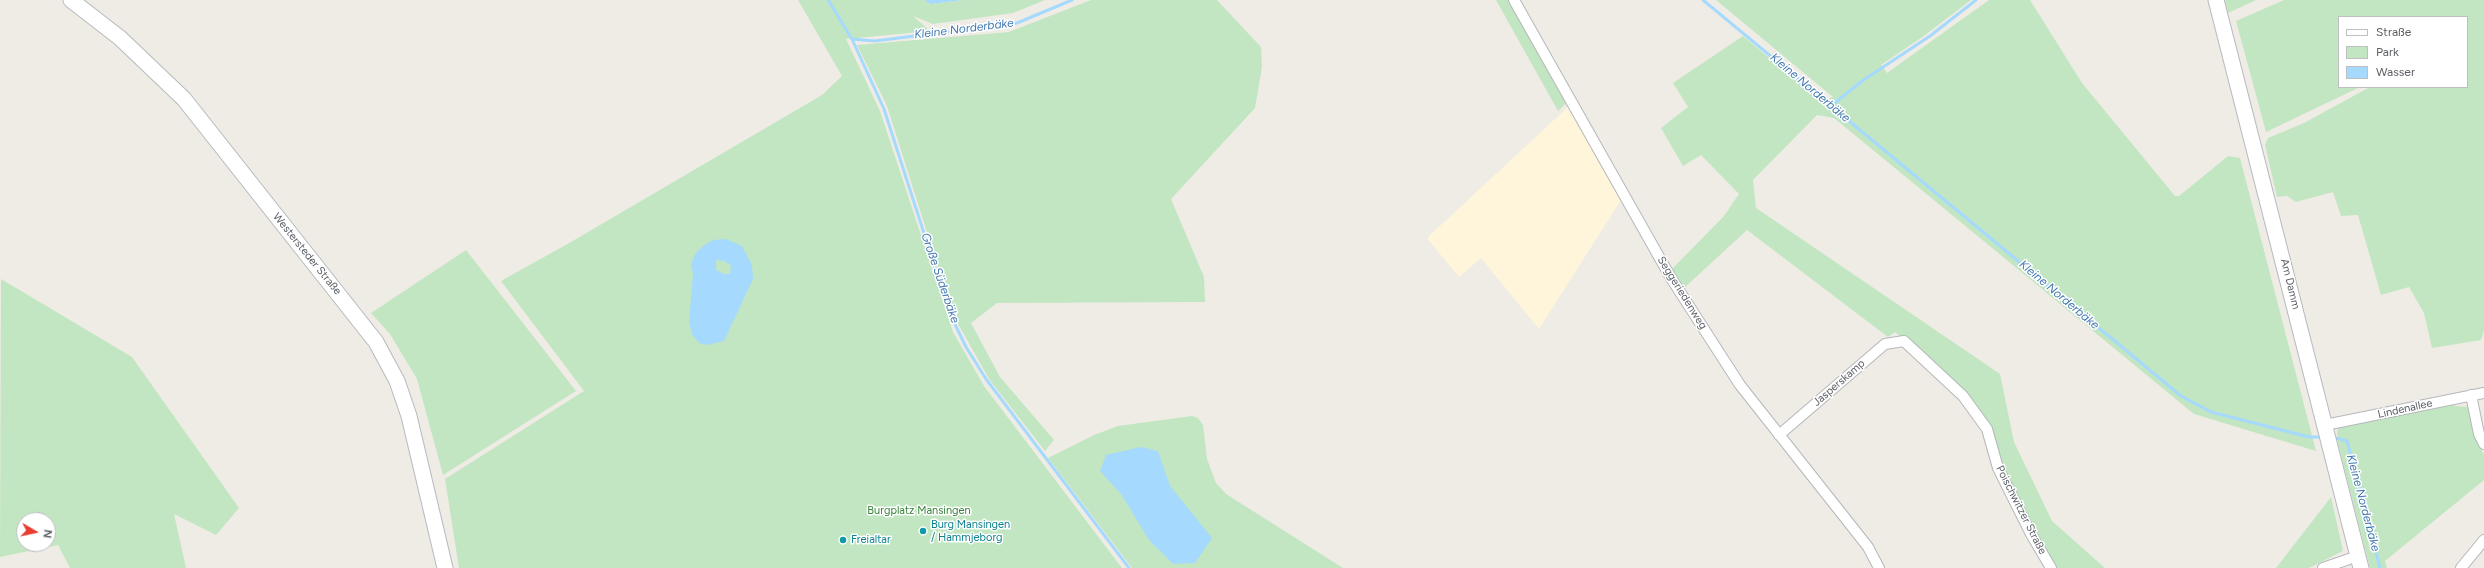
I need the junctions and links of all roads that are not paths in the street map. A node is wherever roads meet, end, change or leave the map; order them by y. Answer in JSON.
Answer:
{"nodes":[{"id":1,"x":71,"y":0,"type":"edge"},
{"id":2,"x":1514,"y":0,"type":"edge"},
{"id":3,"x":2216,"y":0,"type":"edge"},
{"id":4,"x":1904,"y":341,"type":"joint"},
{"id":5,"x":2484,"y":393,"type":"edge"},
{"id":6,"x":2471,"y":395,"type":"junction"},
{"id":7,"x":2326,"y":427,"type":"junction"},
{"id":8,"x":1779,"y":435,"type":"junction"},
{"id":9,"x":2484,"y":444,"type":"edge"},
{"id":10,"x":2484,"y":540,"type":"edge"},
{"id":11,"x":2360,"y":562,"type":"edge"},
{"id":12,"x":445,"y":568,"type":"edge"},
{"id":13,"x":1879,"y":568,"type":"edge"},
{"id":14,"x":2051,"y":568,"type":"edge"},
{"id":15,"x":2323,"y":568,"type":"edge"},
{"id":16,"x":2461,"y":568,"type":"edge"}],
"edges":[{"from":1,"to":12,"type":"main road","name":"Westersteder Straße"},
{"from":2,"to":8,"type":"street","name":"Seggeriedenweg"},
{"from":3,"to":7,"type":"main road","name":"Am Damm"},
{"from":4,"to":8,"type":"street","name":"Jasperskamp"},
{"from":4,"to":14,"type":"street","name":"Poischwitzer Straße"},
{"from":5,"to":6,"type":"street","name":"Lindenallee"},
{"from":6,"to":7,"type":"street","name":"Lindenallee"},
{"from":6,"to":9,"type":"street"},
{"from":7,"to":11,"type":"main road","name":"Am Damm"},
{"from":8,"to":13,"type":"street","name":"Seggeriedenweg"},
{"from":10,"to":16,"type":"street"},
{"from":11,"to":15,"type":"street"}]}
